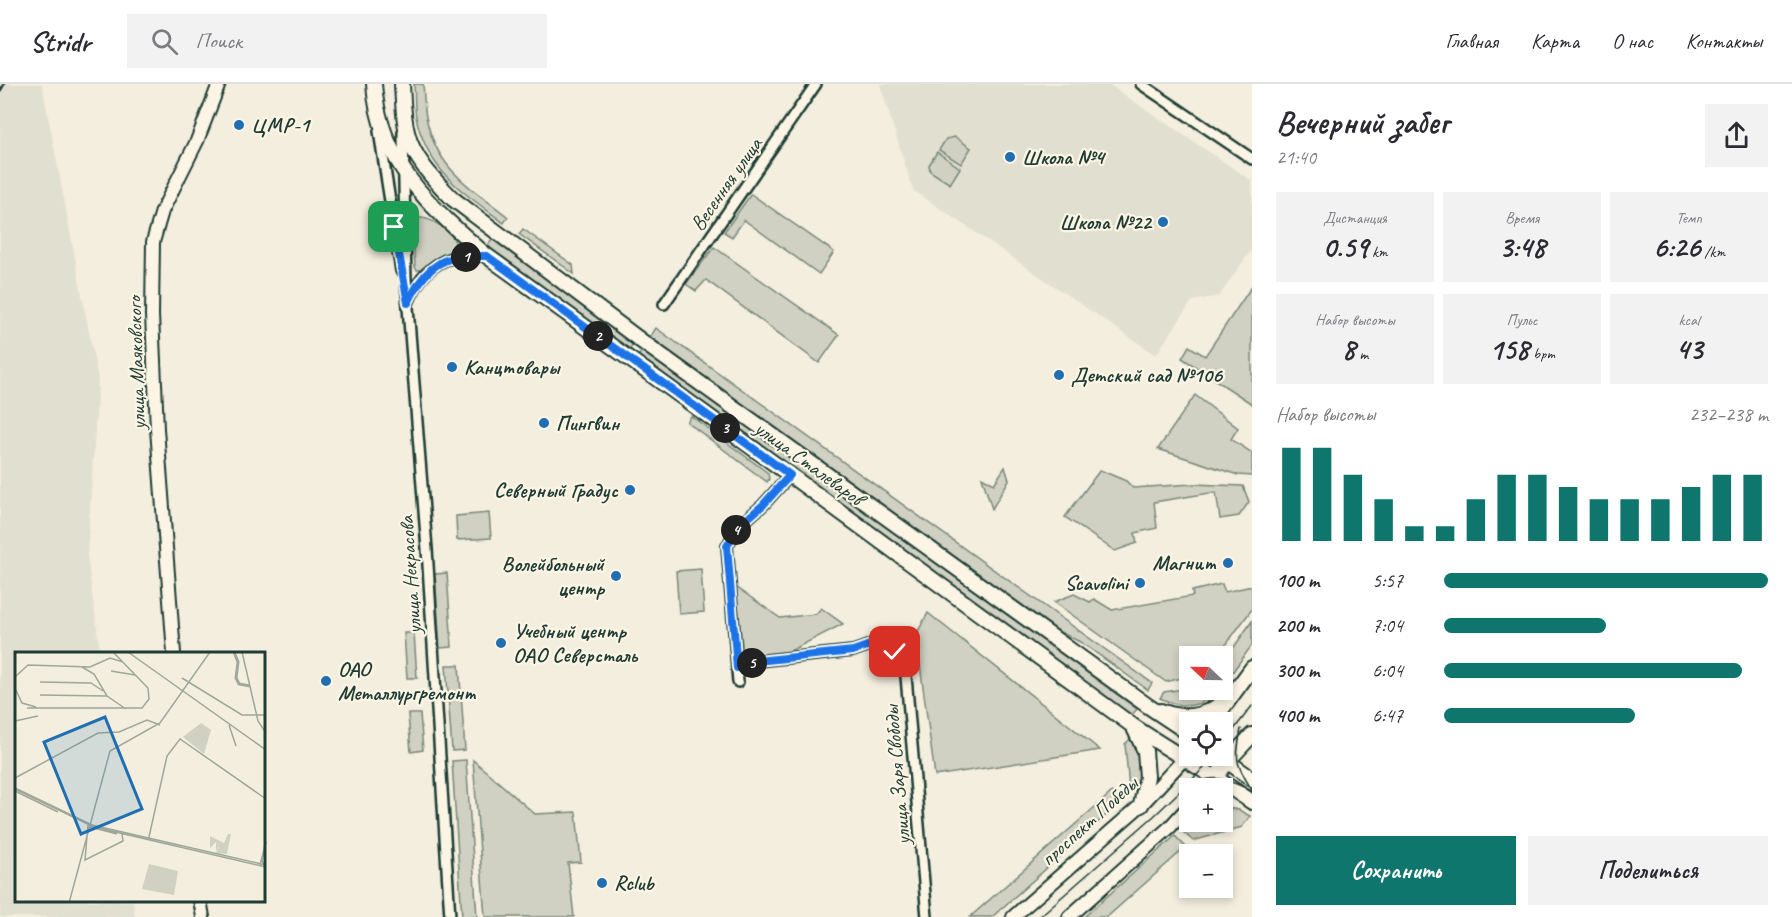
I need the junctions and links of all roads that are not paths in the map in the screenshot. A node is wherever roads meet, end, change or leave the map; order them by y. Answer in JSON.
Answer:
{"nodes":[{"id":1,"x":219,"y":84,"type":"edge"},
{"id":2,"x":374,"y":84,"type":"edge"},
{"id":3,"x":402,"y":84,"type":"edge"},
{"id":4,"x":816,"y":84,"type":"edge"},
{"id":5,"x":1141,"y":84,"type":"edge"},
{"id":6,"x":403,"y":100,"type":"junction"},
{"id":7,"x":375,"y":102,"type":"junction"},
{"id":8,"x":1252,"y":159,"type":"edge"},
{"id":9,"x":403,"y":170,"type":"junction"},
{"id":10,"x":487,"y":256,"type":"junction"},
{"id":11,"x":408,"y":303,"type":"junction"},
{"id":12,"x":664,"y":304,"type":"dead end"},
{"id":13,"x":790,"y":475,"type":"junction"},
{"id":14,"x":174,"y":652,"type":"edge"},
{"id":15,"x":737,"y":668,"type":"junction"},
{"id":16,"x":1252,"y":668,"type":"edge"},
{"id":17,"x":738,"y":682,"type":"dead end"},
{"id":18,"x":1233,"y":693,"type":"edge"},
{"id":19,"x":1226,"y":700,"type":"edge"},
{"id":20,"x":1148,"y":706,"type":"junction"},
{"id":21,"x":1133,"y":726,"type":"junction"},
{"id":22,"x":1179,"y":727,"type":"edge"},
{"id":23,"x":1252,"y":735,"type":"edge"},
{"id":24,"x":1233,"y":751,"type":"edge"},
{"id":25,"x":1179,"y":752,"type":"edge"},
{"id":26,"x":1179,"y":765,"type":"edge"},
{"id":27,"x":1201,"y":766,"type":"edge"},
{"id":28,"x":1220,"y":766,"type":"edge"},
{"id":29,"x":1233,"y":766,"type":"edge"},
{"id":30,"x":1216,"y":777,"type":"junction"},
{"id":31,"x":1252,"y":779,"type":"edge"},
{"id":32,"x":1252,"y":802,"type":"edge"},
{"id":33,"x":1141,"y":805,"type":"junction"},
{"id":34,"x":1179,"y":817,"type":"edge"},
{"id":35,"x":200,"y":902,"type":"edge"},
{"id":36,"x":203,"y":917,"type":"edge"},
{"id":37,"x":450,"y":917,"type":"edge"},
{"id":38,"x":927,"y":917,"type":"edge"},
{"id":39,"x":1013,"y":917,"type":"edge"},
{"id":40,"x":1069,"y":917,"type":"edge"}],
"edges":[{"from":1,"to":14,"type":"main road","name":"улица Маяковского"},
{"from":2,"to":7,"type":"main road","name":"улица Сталеваров"},
{"from":3,"to":6,"type":"main road","name":"улица Сталеваров"},
{"from":4,"to":12,"type":"street","name":"Весенняя улица"},
{"from":5,"to":8,"type":"street"},
{"from":6,"to":9,"type":"street"},
{"from":6,"to":20,"type":"main road","name":"улица Сталеваров"},
{"from":7,"to":9,"type":"main road","name":"улица Сталеваров"},
{"from":7,"to":11,"type":"street"},
{"from":9,"to":10,"type":"main road","name":"улица Сталеваров"},
{"from":9,"to":11,"type":"street"},
{"from":10,"to":11,"type":"street"},
{"from":10,"to":13,"type":"main road","name":"улица Сталеваров"},
{"from":11,"to":37,"type":"street","name":"улица Некрасова"},
{"from":13,"to":15,"type":"street"},
{"from":13,"to":21,"type":"main road","name":"улица Сталеваров"},
{"from":15,"to":17,"type":"street"},
{"from":15,"to":38,"type":"street","name":"улица Заря Свободы"},
{"from":16,"to":18,"type":"main road"},
{"from":19,"to":20,"type":"main road"},
{"from":20,"to":22,"type":"main road","name":"улица Сталеваров"},
{"from":21,"to":25,"type":"main road","name":"улица Сталеваров"},
{"from":21,"to":33,"type":"main road"},
{"from":23,"to":24,"type":"main road"},
{"from":26,"to":33,"type":"main road","name":"проспект Победы"},
{"from":27,"to":30,"type":"main road","name":"улица Сталеваров"},
{"from":28,"to":30,"type":"main road"},
{"from":29,"to":31,"type":"main road"},
{"from":30,"to":32,"type":"main road","name":"улица Сталеваров"},
{"from":33,"to":39,"type":"main road","name":"проспект Победы"},
{"from":34,"to":40,"type":"main road"},
{"from":35,"to":36,"type":"main road"}]}
